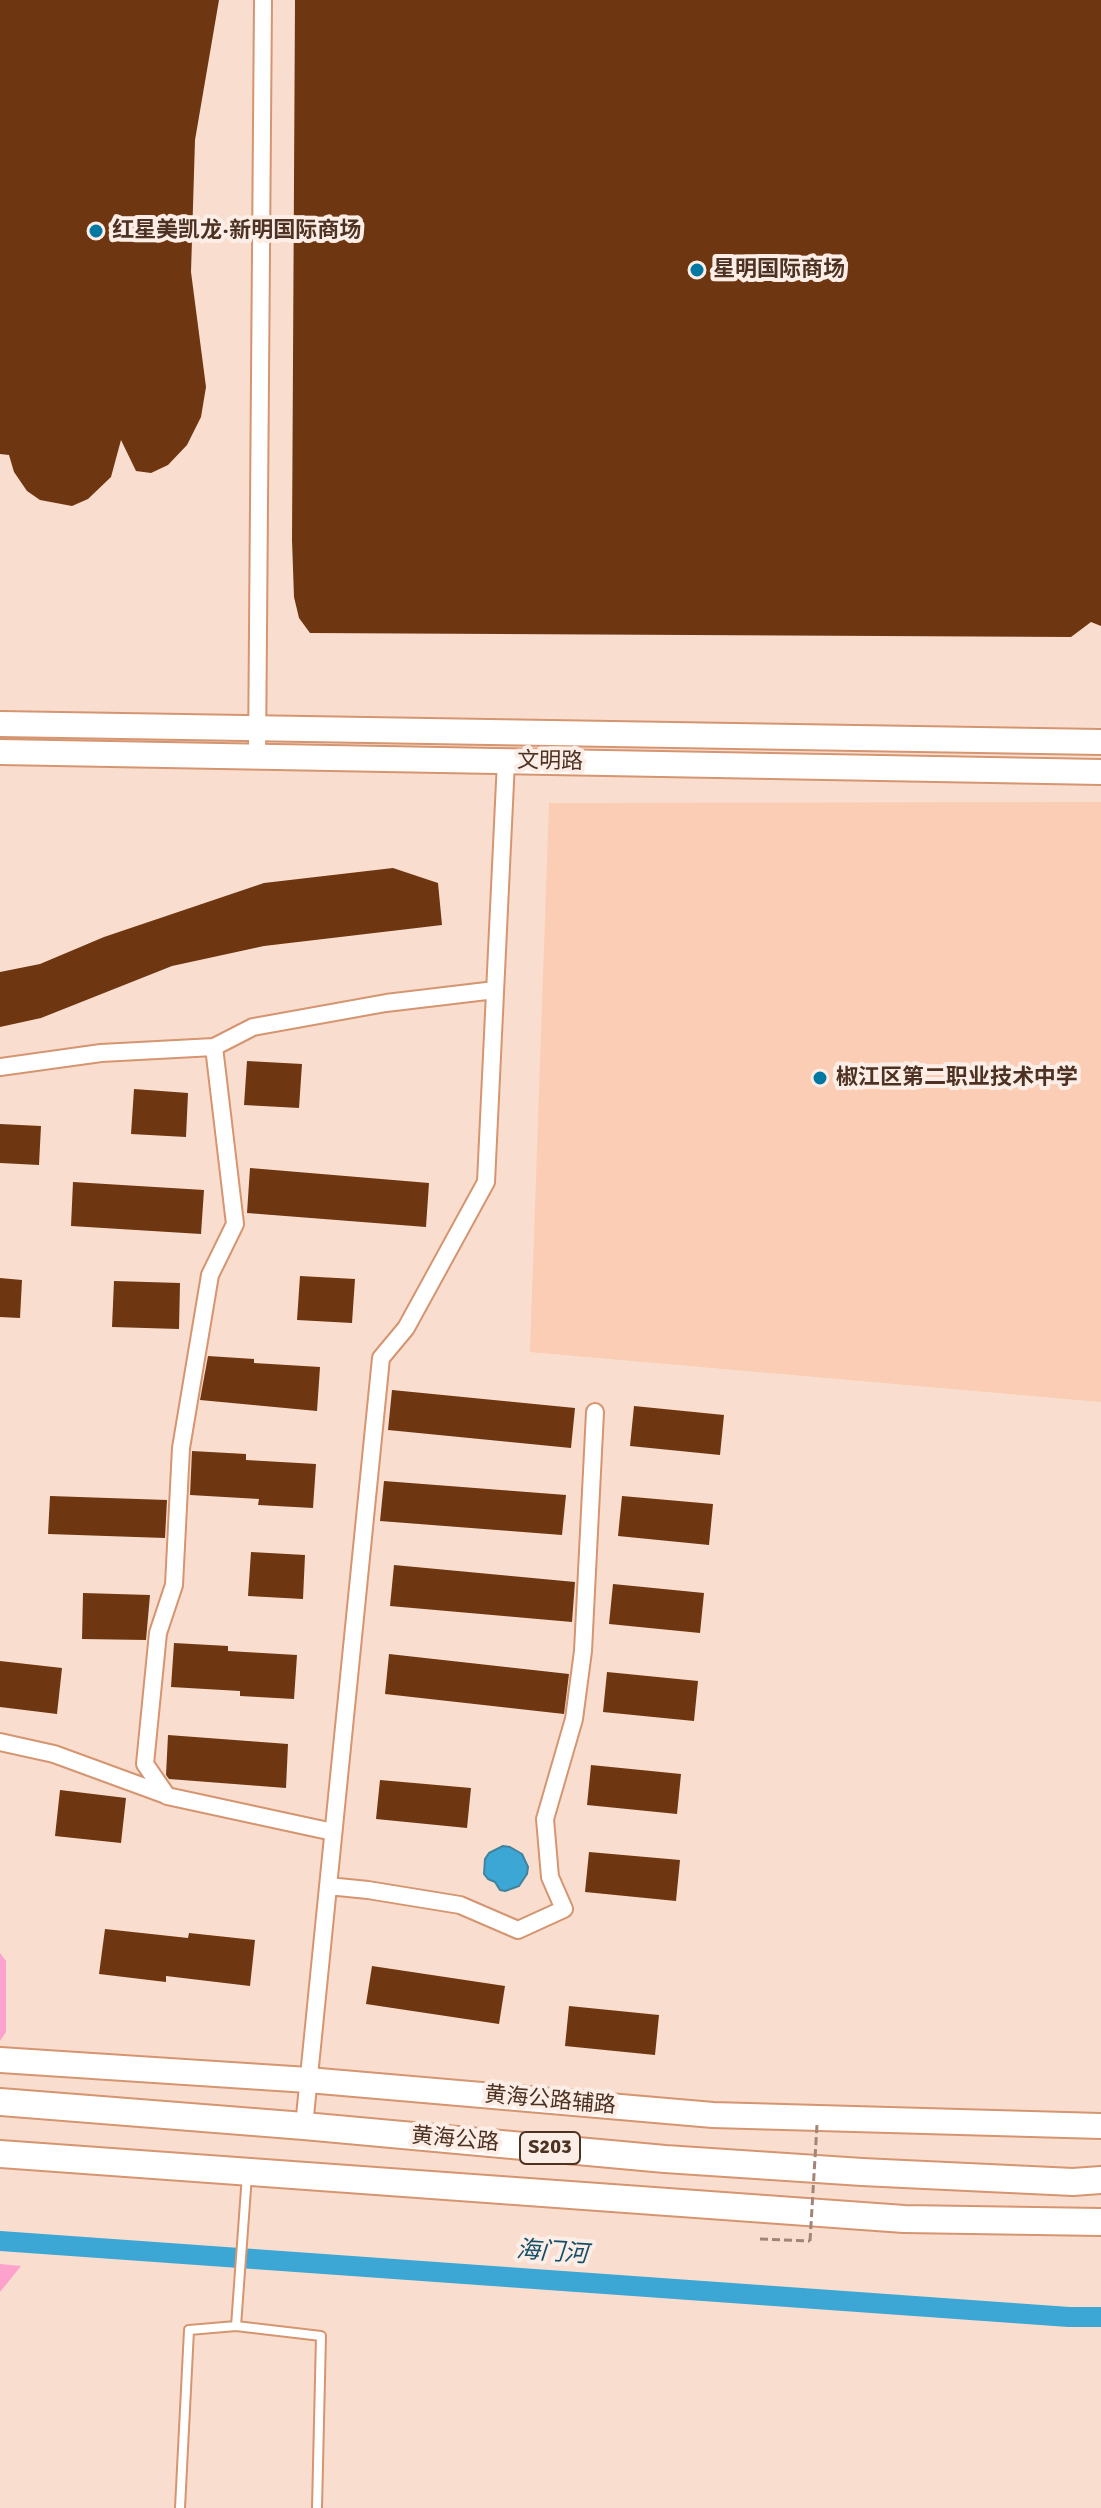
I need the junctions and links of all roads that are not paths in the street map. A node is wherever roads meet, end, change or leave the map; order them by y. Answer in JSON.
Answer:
{"nodes":[{"id":1,"x":263,"y":0,"type":"edge"},
{"id":2,"x":0,"y":724,"type":"edge"},
{"id":3,"x":257,"y":729,"type":"junction"},
{"id":4,"x":1101,"y":742,"type":"edge"},
{"id":5,"x":0,"y":752,"type":"edge"},
{"id":6,"x":257,"y":755,"type":"junction"},
{"id":7,"x":506,"y":761,"type":"junction"},
{"id":8,"x":1101,"y":772,"type":"edge"},
{"id":9,"x":495,"y":990,"type":"junction"},
{"id":10,"x":214,"y":1047,"type":"junction"},
{"id":11,"x":0,"y":1067,"type":"edge"},
{"id":12,"x":595,"y":1412,"type":"dead end"},
{"id":13,"x":0,"y":1742,"type":"edge"},
{"id":14,"x":167,"y":1796,"type":"junction"},
{"id":15,"x":333,"y":1832,"type":"junction"},
{"id":16,"x":328,"y":1886,"type":"junction"},
{"id":17,"x":0,"y":2060,"type":"edge"},
{"id":18,"x":308,"y":2080,"type":"junction"},
{"id":19,"x":0,"y":2102,"type":"edge"},
{"id":20,"x":304,"y":2126,"type":"junction"},
{"id":21,"x":1101,"y":2126,"type":"edge"},
{"id":22,"x":0,"y":2154,"type":"edge"},
{"id":23,"x":247,"y":2173,"type":"junction"},
{"id":24,"x":1101,"y":2180,"type":"edge"},
{"id":25,"x":1101,"y":2222,"type":"edge"},
{"id":26,"x":236,"y":2326,"type":"junction"},
{"id":27,"x":180,"y":2508,"type":"edge"},
{"id":28,"x":317,"y":2508,"type":"edge"}],
"edges":[{"from":1,"to":3,"type":"street"},
{"from":2,"to":3,"type":"main road","name":"文明路"},
{"from":3,"to":4,"type":"main road","name":"文明路"},
{"from":3,"to":6,"type":"street"},
{"from":5,"to":6,"type":"main road","name":"文明路"},
{"from":6,"to":7,"type":"main road","name":"文明路"},
{"from":7,"to":8,"type":"main road","name":"文明路"},
{"from":7,"to":9,"type":"street"},
{"from":9,"to":10,"type":"street"},
{"from":9,"to":15,"type":"street"},
{"from":10,"to":11,"type":"street"},
{"from":10,"to":14,"type":"street"},
{"from":12,"to":16,"type":"street"},
{"from":13,"to":14,"type":"street"},
{"from":14,"to":15,"type":"street"},
{"from":15,"to":16,"type":"street"},
{"from":16,"to":18,"type":"street"},
{"from":17,"to":18,"type":"main road","name":"黄海公路辅路"},
{"from":18,"to":20,"type":"street"},
{"from":18,"to":21,"type":"main road","name":"黄海公路辅路"},
{"from":19,"to":20,"type":"main road","name":"黄海公路","number":"S203"},
{"from":20,"to":24,"type":"main road","name":"黄海公路","number":"S203"},
{"from":22,"to":23,"type":"main road","number":"S203"},
{"from":23,"to":25,"type":"main road","number":"S203"},
{"from":23,"to":26,"type":"lane"},
{"from":26,"to":27,"type":"lane"},
{"from":26,"to":28,"type":"lane"}]}
